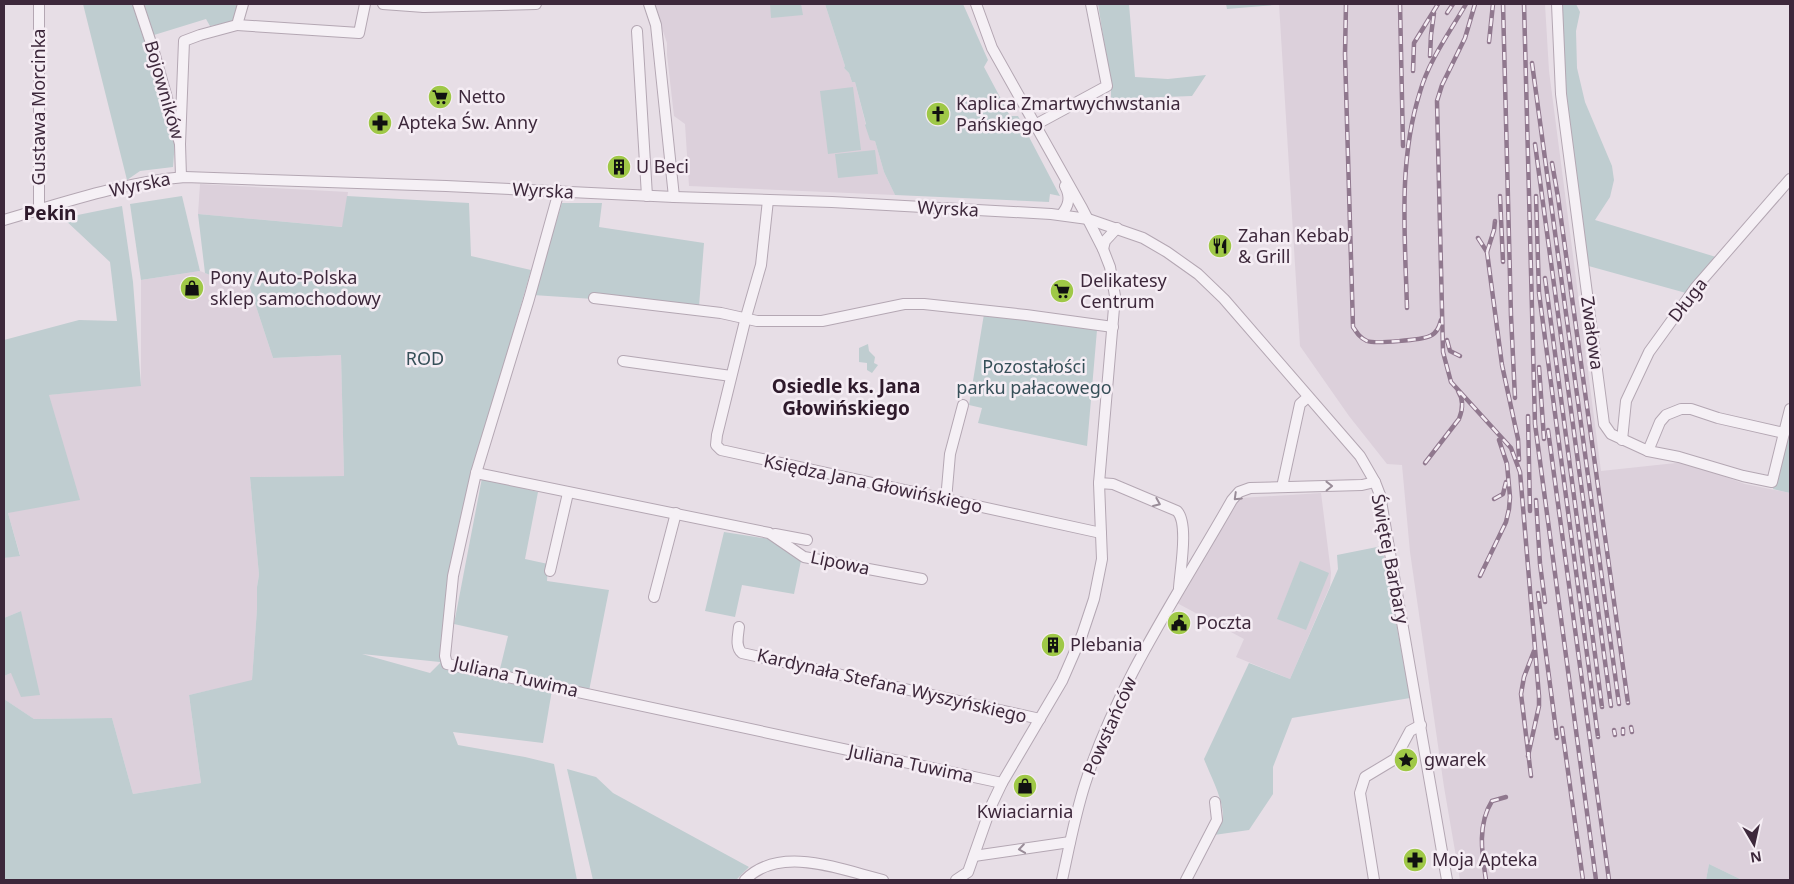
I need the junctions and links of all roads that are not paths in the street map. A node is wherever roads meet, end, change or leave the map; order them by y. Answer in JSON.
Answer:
{"nodes":[{"id":1,"x":39,"y":4,"type":"edge"},
{"id":2,"x":138,"y":4,"type":"edge"},
{"id":3,"x":243,"y":4,"type":"edge"},
{"id":4,"x":365,"y":4,"type":"edge"},
{"id":5,"x":383,"y":4,"type":"edge"},
{"id":6,"x":515,"y":4,"type":"edge"},
{"id":7,"x":536,"y":4,"type":"edge"},
{"id":8,"x":649,"y":4,"type":"edge"},
{"id":9,"x":976,"y":4,"type":"edge"},
{"id":10,"x":1091,"y":4,"type":"edge"},
{"id":11,"x":1557,"y":4,"type":"edge"},
{"id":12,"x":424,"y":5,"type":"edge"},
{"id":13,"x":237,"y":25,"type":"junction"},
{"id":14,"x":637,"y":31,"type":"dead end"},
{"id":15,"x":1035,"y":125,"type":"junction"},
{"id":16,"x":180,"y":144,"type":"junction"},
{"id":17,"x":1049,"y":149,"type":"junction"},
{"id":18,"x":181,"y":177,"type":"junction"},
{"id":19,"x":1790,"y":179,"type":"edge"},
{"id":20,"x":559,"y":191,"type":"junction"},
{"id":21,"x":647,"y":196,"type":"junction"},
{"id":22,"x":674,"y":197,"type":"junction"},
{"id":23,"x":768,"y":200,"type":"junction"},
{"id":24,"x":39,"y":210,"type":"junction"},
{"id":25,"x":1061,"y":215,"type":"junction"},
{"id":26,"x":1088,"y":219,"type":"junction"},
{"id":27,"x":4,"y":220,"type":"edge"},
{"id":28,"x":1117,"y":228,"type":"junction"},
{"id":29,"x":1103,"y":249,"type":"junction"},
{"id":30,"x":594,"y":298,"type":"dead end"},
{"id":31,"x":746,"y":317,"type":"junction"},
{"id":32,"x":1113,"y":327,"type":"junction"},
{"id":33,"x":623,"y":362,"type":"dead end"},
{"id":34,"x":731,"y":376,"type":"junction"},
{"id":35,"x":1308,"y":397,"type":"junction"},
{"id":36,"x":963,"y":405,"type":"dead end"},
{"id":37,"x":1790,"y":409,"type":"edge"},
{"id":38,"x":1784,"y":433,"type":"junction"},
{"id":39,"x":1622,"y":440,"type":"junction"},
{"id":40,"x":1648,"y":450,"type":"junction"},
{"id":41,"x":476,"y":473,"type":"junction"},
{"id":42,"x":1375,"y":482,"type":"junction"},
{"id":43,"x":1099,"y":483,"type":"junction"},
{"id":44,"x":1282,"y":487,"type":"junction"},
{"id":45,"x":568,"y":493,"type":"junction"},
{"id":46,"x":946,"y":500,"type":"junction"},
{"id":47,"x":676,"y":513,"type":"junction"},
{"id":48,"x":769,"y":533,"type":"junction"},
{"id":49,"x":1101,"y":533,"type":"junction"},
{"id":50,"x":807,"y":540,"type":"dead end"},
{"id":51,"x":550,"y":570,"type":"dead end"},
{"id":52,"x":922,"y":580,"type":"dead end"},
{"id":53,"x":1178,"y":591,"type":"junction"},
{"id":54,"x":654,"y":597,"type":"dead end"},
{"id":55,"x":739,"y":627,"type":"dead end"},
{"id":56,"x":1040,"y":719,"type":"junction"},
{"id":57,"x":1421,"y":725,"type":"junction"},
{"id":58,"x":1002,"y":783,"type":"junction"},
{"id":59,"x":1216,"y":802,"type":"dead end"},
{"id":60,"x":1070,"y":842,"type":"junction"},
{"id":61,"x":974,"y":856,"type":"junction"},
{"id":62,"x":745,"y":880,"type":"edge"},
{"id":63,"x":883,"y":880,"type":"edge"},
{"id":64,"x":956,"y":880,"type":"edge"},
{"id":65,"x":1062,"y":880,"type":"edge"},
{"id":66,"x":1186,"y":880,"type":"edge"},
{"id":67,"x":1374,"y":880,"type":"edge"},
{"id":68,"x":1447,"y":880,"type":"edge"}],
"edges":[{"from":1,"to":24,"type":"street","name":"Gustawa Morcinka"},
{"from":2,"to":16,"type":"street","name":"Bojowników"},
{"from":3,"to":13,"type":"street"},
{"from":4,"to":13,"type":"street"},
{"from":5,"to":12,"type":"street"},
{"from":6,"to":7,"type":"street"},
{"from":6,"to":12,"type":"street"},
{"from":8,"to":22,"type":"street"},
{"from":9,"to":15,"type":"street"},
{"from":10,"to":15,"type":"street"},
{"from":11,"to":39,"type":"street","name":"Zwałowa"},
{"from":13,"to":16,"type":"street"},
{"from":14,"to":21,"type":"street"},
{"from":15,"to":17,"type":"street"},
{"from":16,"to":18,"type":"street","name":"Bojowników"},
{"from":17,"to":25,"type":"street"},
{"from":17,"to":26,"type":"street","name":"Kardynała Stefana Wyszyńskiego"},
{"from":18,"to":20,"type":"street","name":"Wyrska"},
{"from":18,"to":24,"type":"street","name":"Wyrska"},
{"from":19,"to":39,"type":"street","name":"Długa"},
{"from":20,"to":21,"type":"street","name":"Wyrska"},
{"from":20,"to":41,"type":"street","name":"Juliana Tuwima"},
{"from":21,"to":22,"type":"street","name":"Wyrska"},
{"from":22,"to":23,"type":"street","name":"Wyrska"},
{"from":23,"to":25,"type":"street","name":"Wyrska"},
{"from":23,"to":31,"type":"street","name":"Księdza Jana Głowińskiego"},
{"from":24,"to":27,"type":"street","name":"Wyrska"},
{"from":25,"to":26,"type":"street","name":"Wyrska"},
{"from":26,"to":28,"type":"street","name":"Świętej Barbary"},
{"from":26,"to":29,"type":"street","name":"Kardynała Stefana Wyszyńskiego"},
{"from":28,"to":29,"type":"street"},
{"from":28,"to":35,"type":"street","name":"Świętej Barbary"},
{"from":29,"to":32,"type":"street","name":"Kardynała Stefana Wyszyńskiego"},
{"from":30,"to":31,"type":"street"},
{"from":31,"to":32,"type":"street"},
{"from":31,"to":34,"type":"street","name":"Księdza Jana Głowińskiego"},
{"from":32,"to":43,"type":"street","name":"Kardynała Stefana Wyszyńskiego"},
{"from":33,"to":34,"type":"street"},
{"from":34,"to":46,"type":"street","name":"Księdza Jana Głowińskiego"},
{"from":35,"to":42,"type":"street","name":"Świętej Barbary"},
{"from":35,"to":44,"type":"street"},
{"from":36,"to":46,"type":"street"},
{"from":37,"to":38,"type":"street"},
{"from":38,"to":40,"type":"street"},
{"from":38,"to":40,"type":"street","name":"Zwałowa"},
{"from":39,"to":40,"type":"street","name":"Zwałowa"},
{"from":41,"to":45,"type":"street","name":"Lipowa"},
{"from":41,"to":58,"type":"street","name":"Juliana Tuwima"},
{"from":44,"to":42,"type":"street","name":"Powstańców","one_way":true},
{"from":42,"to":57,"type":"street","name":"Świętej Barbary"},
{"from":43,"to":49,"type":"street","name":"Kardynała Stefana Wyszyńskiego"},
{"from":43,"to":53,"type":"street","one_way":true},
{"from":44,"to":53,"type":"street","name":"Powstańców","one_way":true},
{"from":45,"to":47,"type":"street","name":"Lipowa"},
{"from":45,"to":51,"type":"street"},
{"from":46,"to":49,"type":"street","name":"Księdza Jana Głowińskiego"},
{"from":47,"to":48,"type":"street","name":"Lipowa"},
{"from":47,"to":54,"type":"street"},
{"from":48,"to":50,"type":"street"},
{"from":48,"to":52,"type":"street","name":"Lipowa"},
{"from":49,"to":56,"type":"street","name":"Kardynała Stefana Wyszyńskiego"},
{"from":53,"to":60,"type":"street","name":"Powstańców"},
{"from":55,"to":56,"type":"street","name":"Kardynała Stefana Wyszyńskiego"},
{"from":56,"to":58,"type":"street","name":"Kardynała Stefana Wyszyńskiego"},
{"from":57,"to":67,"type":"street"},
{"from":57,"to":68,"type":"street","name":"Świętej Barbary"},
{"from":58,"to":61,"type":"street","name":"Kardynała Stefana Wyszyńskiego"},
{"from":59,"to":66,"type":"street"},
{"from":60,"to":61,"type":"street","one_way":true},
{"from":60,"to":65,"type":"street","name":"Powstańców"},
{"from":61,"to":64,"type":"street","name":"Kardynała Stefana Wyszyńskiego"},
{"from":62,"to":63,"type":"street"}]}
